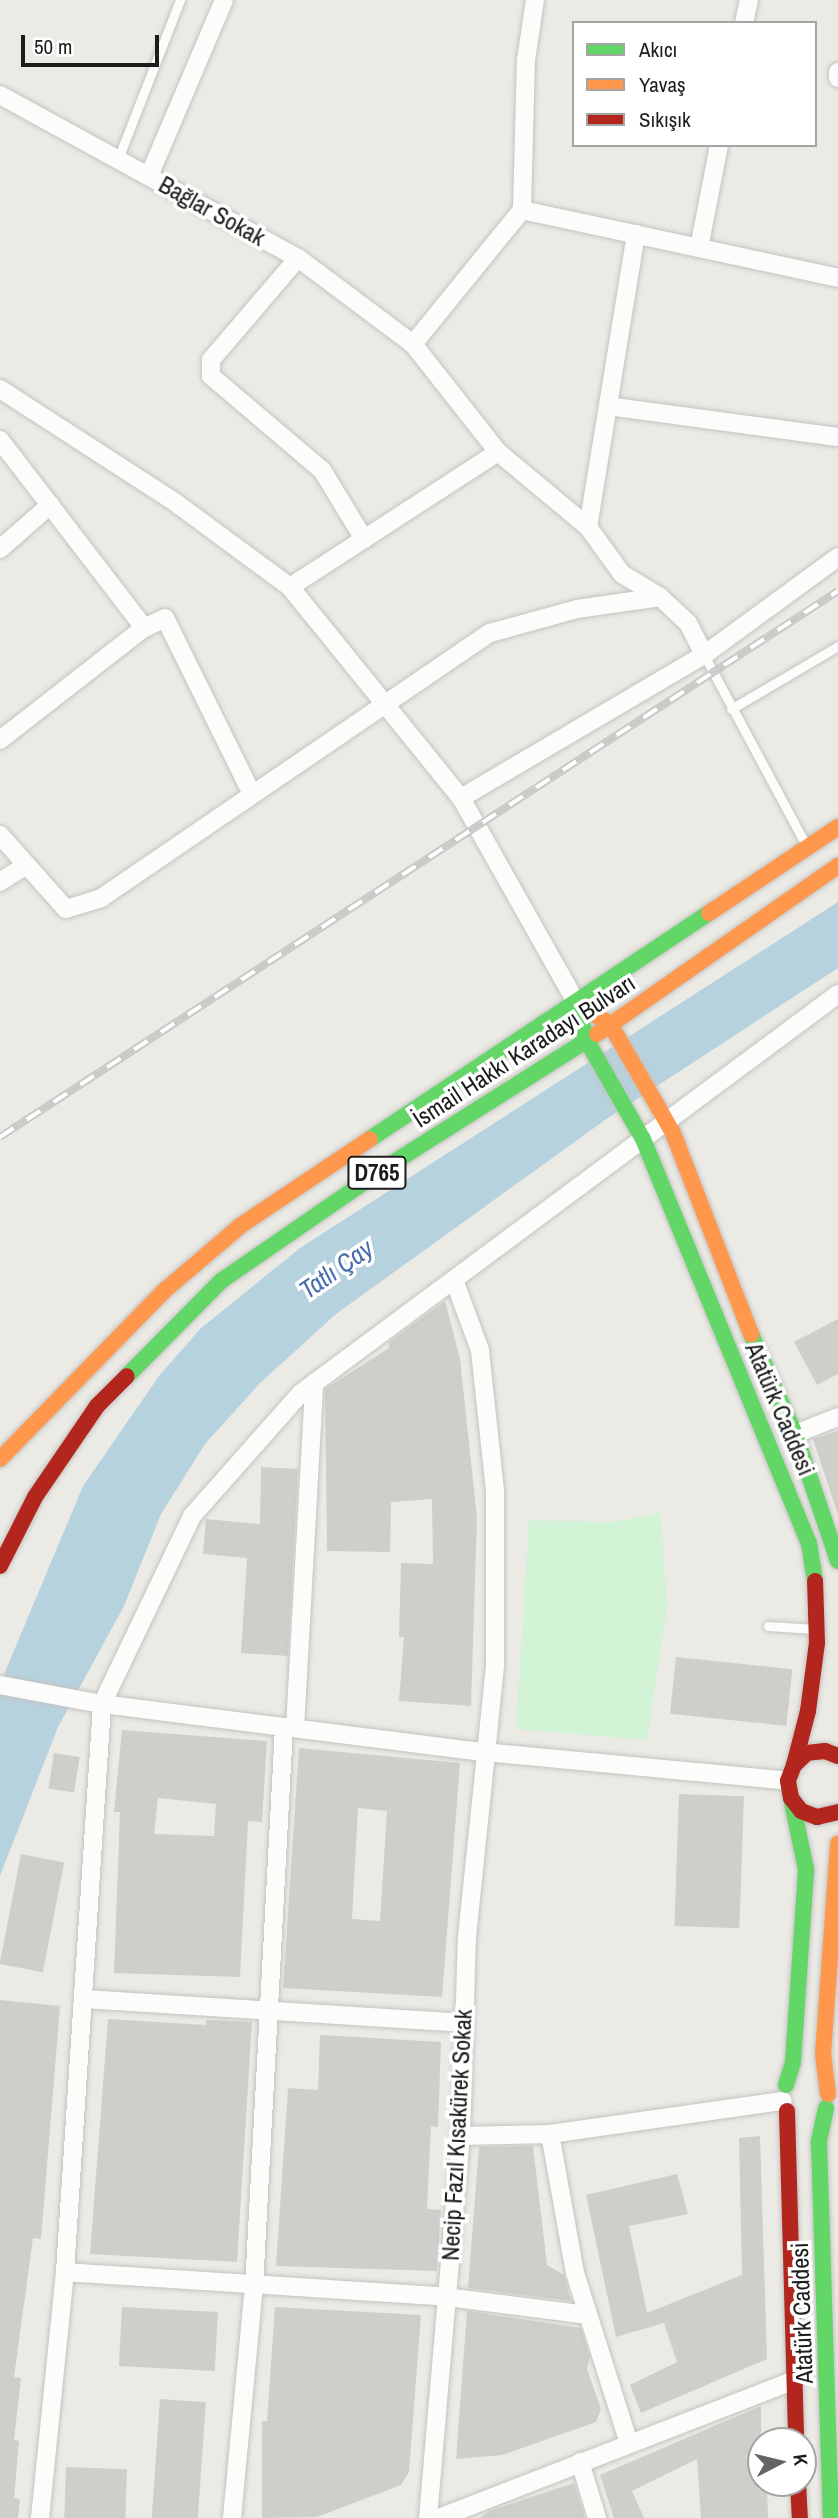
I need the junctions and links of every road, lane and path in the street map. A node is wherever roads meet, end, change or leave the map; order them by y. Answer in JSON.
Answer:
{"nodes":[{"id":1,"x":180,"y":0,"type":"edge"},
{"id":2,"x":224,"y":0,"type":"edge"},
{"id":3,"x":534,"y":0,"type":"edge"},
{"id":4,"x":749,"y":0,"type":"edge"},
{"id":5,"x":744,"y":21,"type":"edge"},
{"id":6,"x":838,"y":72,"type":"edge"},
{"id":7,"x":838,"y":78,"type":"edge"},
{"id":8,"x":0,"y":94,"type":"edge"},
{"id":9,"x":719,"y":147,"type":"edge"},
{"id":10,"x":118,"y":159,"type":"junction"},
{"id":11,"x":149,"y":176,"type":"junction"},
{"id":12,"x":523,"y":210,"type":"junction"},
{"id":13,"x":636,"y":234,"type":"junction"},
{"id":14,"x":699,"y":248,"type":"junction"},
{"id":15,"x":299,"y":258,"type":"junction"},
{"id":16,"x":838,"y":278,"type":"edge"},
{"id":17,"x":413,"y":344,"type":"junction"},
{"id":18,"x":0,"y":389,"type":"edge"},
{"id":19,"x":608,"y":406,"type":"junction"},
{"id":20,"x":838,"y":437,"type":"edge"},
{"id":21,"x":0,"y":440,"type":"edge"},
{"id":22,"x":498,"y":452,"type":"junction"},
{"id":23,"x":50,"y":505,"type":"junction"},
{"id":24,"x":589,"y":527,"type":"junction"},
{"id":25,"x":364,"y":538,"type":"junction"},
{"id":26,"x":0,"y":549,"type":"edge"},
{"id":27,"x":838,"y":557,"type":"edge"},
{"id":28,"x":290,"y":587,"type":"junction"},
{"id":29,"x":660,"y":597,"type":"junction"},
{"id":30,"x":144,"y":628,"type":"junction"},
{"id":31,"x":838,"y":646,"type":"edge"},
{"id":32,"x":704,"y":655,"type":"junction"},
{"id":33,"x":382,"y":704,"type":"junction"},
{"id":34,"x":731,"y":709,"type":"junction"},
{"id":35,"x":0,"y":740,"type":"edge"},
{"id":36,"x":252,"y":794,"type":"junction"},
{"id":37,"x":461,"y":798,"type":"junction"},
{"id":38,"x":838,"y":827,"type":"edge"},
{"id":39,"x":0,"y":835,"type":"edge"},
{"id":40,"x":807,"y":848,"type":"junction"},
{"id":41,"x":6,"y":853,"type":"edge"},
{"id":42,"x":25,"y":866,"type":"junction"},
{"id":43,"x":838,"y":866,"type":"edge"},
{"id":44,"x":0,"y":882,"type":"edge"},
{"id":45,"x":838,"y":994,"type":"edge"},
{"id":46,"x":576,"y":1002,"type":"junction"},
{"id":47,"x":610,"y":1024,"type":"junction"},
{"id":48,"x":587,"y":1041,"type":"junction"},
{"id":49,"x":663,"y":1116,"type":"junction"},
{"id":50,"x":639,"y":1133,"type":"junction"},
{"id":51,"x":454,"y":1280,"type":"junction"},
{"id":52,"x":314,"y":1383,"type":"junction"},
{"id":53,"x":838,"y":1417,"type":"edge"},
{"id":54,"x":795,"y":1434,"type":"junction"},
{"id":55,"x":0,"y":1459,"type":"edge"},
{"id":56,"x":838,"y":1560,"type":"edge"},
{"id":57,"x":0,"y":1566,"type":"edge"},
{"id":58,"x":768,"y":1626,"type":"dead end"},
{"id":59,"x":817,"y":1629,"type":"junction"},
{"id":60,"x":0,"y":1685,"type":"edge"},
{"id":61,"x":102,"y":1703,"type":"junction"},
{"id":62,"x":290,"y":1728,"type":"junction"},
{"id":63,"x":484,"y":1752,"type":"junction"},
{"id":64,"x":838,"y":1756,"type":"edge"},
{"id":65,"x":791,"y":1781,"type":"junction"},
{"id":66,"x":838,"y":1812,"type":"edge"},
{"id":67,"x":838,"y":1844,"type":"edge"},
{"id":68,"x":835,"y":1960,"type":"edge"},
{"id":69,"x":85,"y":1998,"type":"junction"},
{"id":70,"x":267,"y":2012,"type":"junction"},
{"id":71,"x":464,"y":2023,"type":"junction"},
{"id":72,"x":786,"y":2099,"type":"junction"},
{"id":73,"x":830,"y":2101,"type":"edge"},
{"id":74,"x":550,"y":2134,"type":"junction"},
{"id":75,"x":461,"y":2136,"type":"junction"},
{"id":76,"x":65,"y":2272,"type":"junction"},
{"id":77,"x":254,"y":2287,"type":"junction"},
{"id":78,"x":447,"y":2297,"type":"junction"},
{"id":79,"x":588,"y":2315,"type":"junction"},
{"id":80,"x":832,"y":2356,"type":"edge"},
{"id":81,"x":793,"y":2381,"type":"junction"},
{"id":82,"x":795,"y":2427,"type":"edge"},
{"id":83,"x":629,"y":2443,"type":"junction"},
{"id":84,"x":580,"y":2462,"type":"junction"},
{"id":85,"x":799,"y":2497,"type":"edge"},
{"id":86,"x":40,"y":2518,"type":"edge"},
{"id":87,"x":232,"y":2518,"type":"edge"},
{"id":88,"x":428,"y":2518,"type":"edge"},
{"id":89,"x":439,"y":2518,"type":"edge"},
{"id":90,"x":597,"y":2518,"type":"edge"},
{"id":91,"x":800,"y":2518,"type":"edge"},
{"id":92,"x":831,"y":2518,"type":"edge"}],
"edges":[{"from":1,"to":10,"type":"lane"},
{"from":2,"to":11,"type":"street"},
{"from":3,"to":12,"type":"street"},
{"from":4,"to":5,"type":"street"},
{"from":6,"to":7,"type":"street"},
{"from":8,"to":10,"type":"street","name":"Bağlar Sokak"},
{"from":9,"to":14,"type":"street"},
{"from":10,"to":11,"type":"street","name":"Bağlar Sokak"},
{"from":11,"to":15,"type":"street","name":"Bağlar Sokak"},
{"from":12,"to":13,"type":"street"},
{"from":12,"to":17,"type":"street"},
{"from":13,"to":14,"type":"street"},
{"from":13,"to":19,"type":"street"},
{"from":14,"to":16,"type":"street"},
{"from":15,"to":17,"type":"street","name":"Bağlar Sokak"},
{"from":15,"to":25,"type":"street"},
{"from":17,"to":22,"type":"street","name":"Bağlar Sokak"},
{"from":18,"to":28,"type":"street"},
{"from":19,"to":20,"type":"street"},
{"from":19,"to":24,"type":"street"},
{"from":21,"to":23,"type":"street"},
{"from":22,"to":24,"type":"street","name":"Bağlar Sokak"},
{"from":22,"to":25,"type":"street"},
{"from":23,"to":26,"type":"street"},
{"from":23,"to":30,"type":"street"},
{"from":24,"to":29,"type":"street","name":"Bağlar Sokak"},
{"from":25,"to":28,"type":"street"},
{"from":27,"to":32,"type":"street"},
{"from":28,"to":33,"type":"street"},
{"from":29,"to":32,"type":"street","name":"Bağlar Sokak"},
{"from":29,"to":33,"type":"street"},
{"from":30,"to":35,"type":"street"},
{"from":30,"to":36,"type":"street"},
{"from":31,"to":34,"type":"lane"},
{"from":32,"to":34,"type":"lane"},
{"from":32,"to":37,"type":"street"},
{"from":33,"to":36,"type":"street"},
{"from":33,"to":37,"type":"street"},
{"from":34,"to":40,"type":"lane"},
{"from":36,"to":42,"type":"street"},
{"from":37,"to":46,"type":"street"},
{"from":38,"to":40,"type":"main road","number":"D765"},
{"from":39,"to":41,"type":"street"},
{"from":40,"to":46,"type":"main road","number":"D765"},
{"from":41,"to":42,"type":"street"},
{"from":42,"to":44,"type":"street"},
{"from":43,"to":47,"type":"main road","name":"İsmail Hakkı Karadayı Bulvarı","number":"D765"},
{"from":45,"to":49,"type":"street"},
{"from":46,"to":47,"type":"main road"},
{"from":46,"to":48,"type":"main road","name":"Atatürk Caddesi"},
{"from":46,"to":55,"type":"main road","number":"D765"},
{"from":47,"to":48,"type":"main road","name":"İsmail Hakkı Karadayı Bulvarı","number":"D765"},
{"from":47,"to":49,"type":"main road","name":"Atatürk Caddesi"},
{"from":48,"to":50,"type":"main road","name":"Atatürk Caddesi"},
{"from":48,"to":57,"type":"main road","name":"İsmail Hakkı Karadayı Bulvarı","number":"D765"},
{"from":49,"to":50,"type":"street"},
{"from":49,"to":54,"type":"main road","name":"Atatürk Caddesi"},
{"from":50,"to":51,"type":"street"},
{"from":50,"to":59,"type":"main road","name":"Atatürk Caddesi"},
{"from":51,"to":52,"type":"street"},
{"from":51,"to":63,"type":"street","name":"Necip Fazıl Kısakürek Sokak"},
{"from":52,"to":61,"type":"street"},
{"from":52,"to":62,"type":"street"},
{"from":53,"to":54,"type":"street"},
{"from":54,"to":56,"type":"main road","name":"Atatürk Caddesi"},
{"from":58,"to":59,"type":"lane"},
{"from":59,"to":65,"type":"main road","name":"Atatürk Caddesi"},
{"from":60,"to":61,"type":"street"},
{"from":61,"to":62,"type":"street"},
{"from":61,"to":69,"type":"street"},
{"from":62,"to":63,"type":"street"},
{"from":62,"to":70,"type":"street"},
{"from":63,"to":65,"type":"street"},
{"from":63,"to":71,"type":"street","name":"Necip Fazıl Kısakürek Sokak"},
{"from":64,"to":65,"type":"main road"},
{"from":65,"to":66,"type":"main road"},
{"from":65,"to":72,"type":"main road","name":"Atatürk Caddesi"},
{"from":67,"to":68,"type":"main road","name":"Atatürk Caddesi"},
{"from":68,"to":73,"type":"main road","name":"Atatürk Caddesi"},
{"from":69,"to":70,"type":"street"},
{"from":69,"to":76,"type":"street"},
{"from":70,"to":71,"type":"street"},
{"from":70,"to":77,"type":"street"},
{"from":71,"to":75,"type":"street","name":"Necip Fazıl Kısakürek Sokak"},
{"from":72,"to":73,"type":"main road"},
{"from":72,"to":73,"type":"main road"},
{"from":72,"to":74,"type":"street"},
{"from":72,"to":81,"type":"main road","name":"Atatürk Caddesi"},
{"from":73,"to":80,"type":"main road","name":"Atatürk Caddesi"},
{"from":74,"to":75,"type":"street"},
{"from":74,"to":79,"type":"street"},
{"from":75,"to":78,"type":"street","name":"Necip Fazıl Kısakürek Sokak"},
{"from":76,"to":77,"type":"street"},
{"from":76,"to":86,"type":"street"},
{"from":77,"to":78,"type":"street"},
{"from":77,"to":87,"type":"street"},
{"from":78,"to":79,"type":"street"},
{"from":78,"to":88,"type":"street","name":"Necip Fazıl Kısakürek Sokak"},
{"from":79,"to":83,"type":"street"},
{"from":80,"to":92,"type":"main road","name":"Atatürk Caddesi"},
{"from":81,"to":82,"type":"main road","name":"Atatürk Caddesi"},
{"from":81,"to":83,"type":"street"},
{"from":83,"to":84,"type":"street"},
{"from":84,"to":89,"type":"street"},
{"from":84,"to":90,"type":"street"},
{"from":85,"to":91,"type":"main road"}]}
